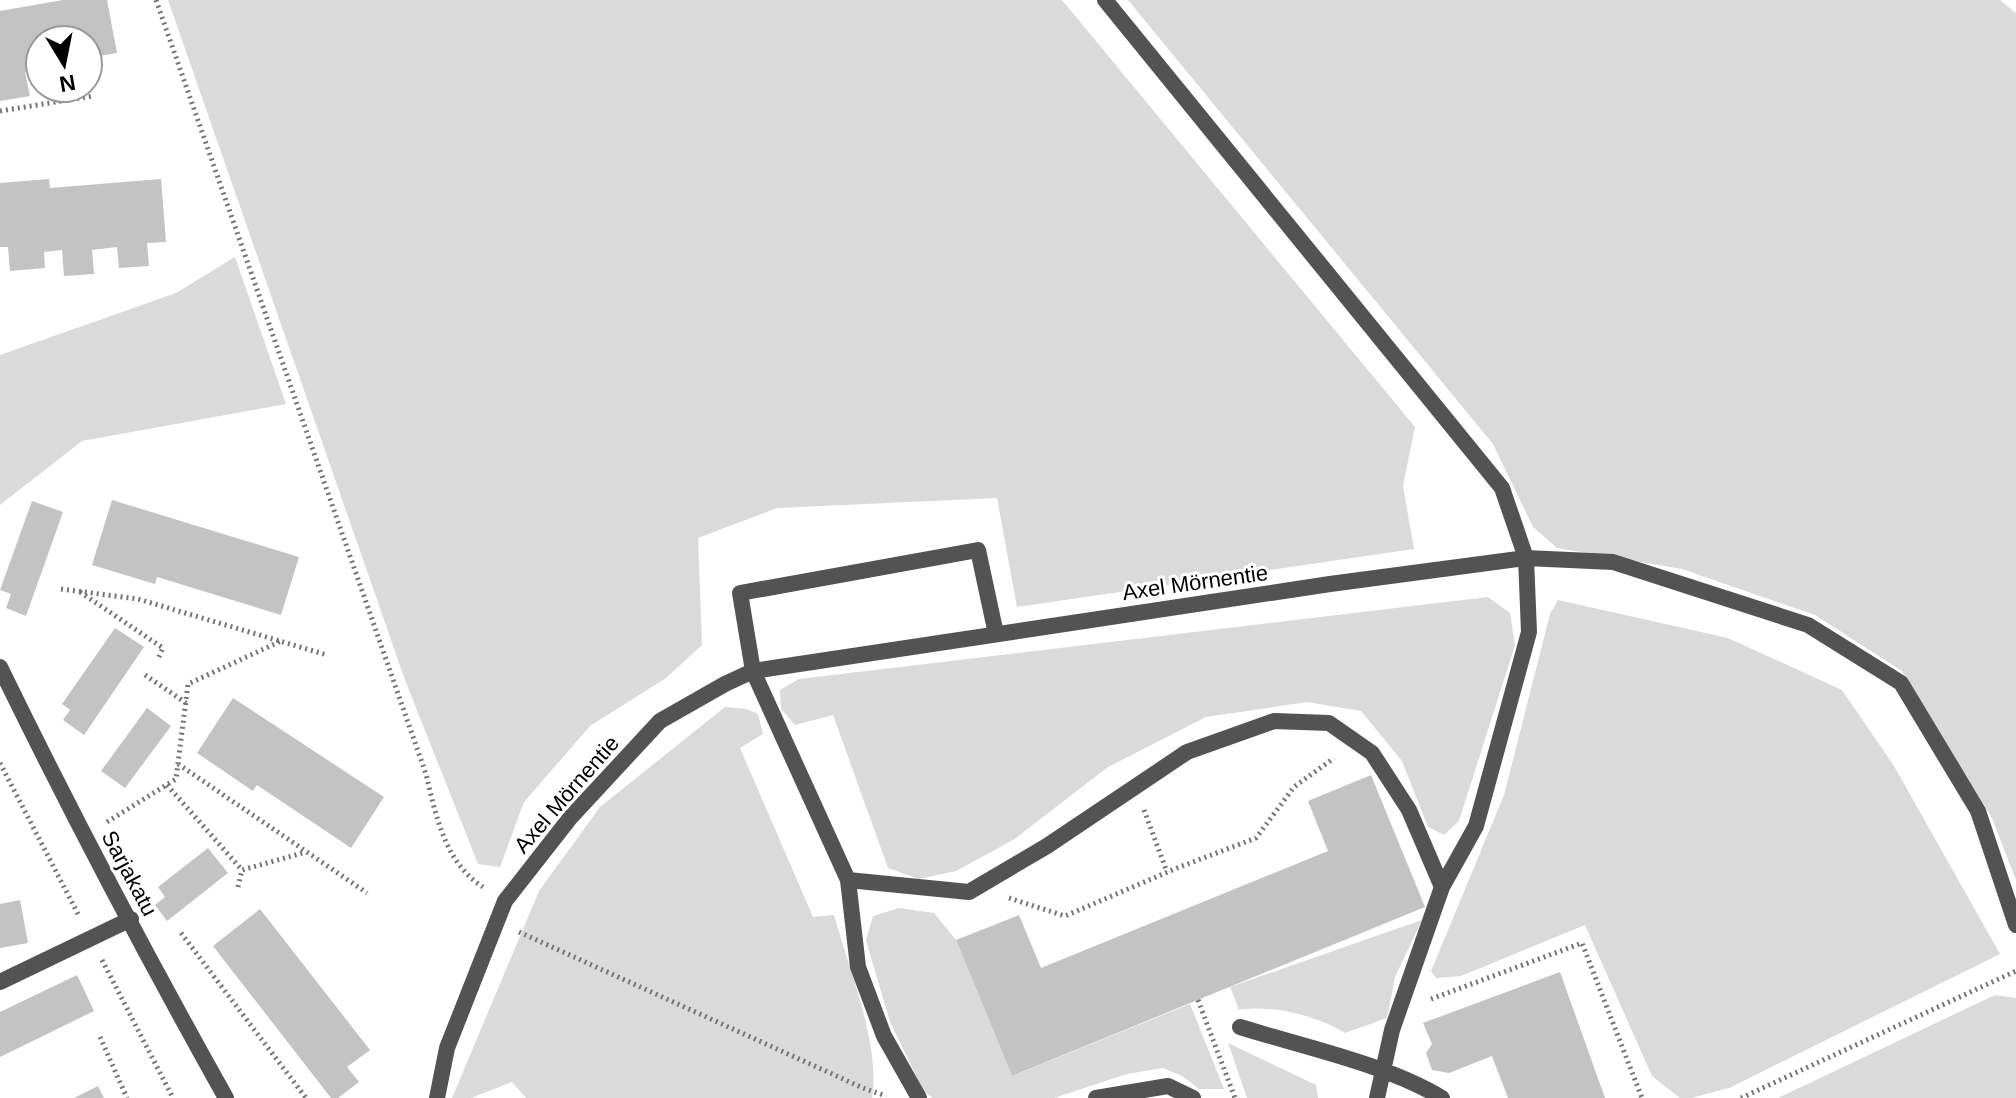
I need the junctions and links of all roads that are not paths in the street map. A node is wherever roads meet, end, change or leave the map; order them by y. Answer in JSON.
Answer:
{"nodes":[{"id":1,"x":1105,"y":0,"type":"edge"},
{"id":2,"x":1526,"y":558,"type":"junction"},
{"id":3,"x":996,"y":634,"type":"junction"},
{"id":4,"x":0,"y":667,"type":"edge"},
{"id":5,"x":753,"y":671,"type":"junction"},
{"id":6,"x":848,"y":880,"type":"junction"},
{"id":7,"x":1442,"y":887,"type":"junction"},
{"id":8,"x":131,"y":919,"type":"junction"},
{"id":9,"x":2016,"y":925,"type":"edge"},
{"id":10,"x":0,"y":982,"type":"edge"},
{"id":11,"x":1240,"y":1027,"type":"dead end"},
{"id":12,"x":1383,"y":1071,"type":"junction"},
{"id":13,"x":226,"y":1098,"type":"edge"},
{"id":14,"x":437,"y":1098,"type":"edge"},
{"id":15,"x":919,"y":1098,"type":"edge"},
{"id":16,"x":1096,"y":1098,"type":"edge"},
{"id":17,"x":1193,"y":1098,"type":"edge"},
{"id":18,"x":1377,"y":1098,"type":"edge"},
{"id":19,"x":1442,"y":1098,"type":"edge"}],
"edges":[{"from":1,"to":2,"type":"street"},
{"from":2,"to":3,"type":"street","name":"Axel Mörnentie"},
{"from":2,"to":7,"type":"street"},
{"from":2,"to":9,"type":"street","name":"Axel Mörnentie"},
{"from":3,"to":5,"type":"street","name":"Axel Mörnentie"},
{"from":3,"to":5,"type":"street"},
{"from":4,"to":8,"type":"street","name":"Sarjakatu"},
{"from":5,"to":6,"type":"street"},
{"from":5,"to":14,"type":"street","name":"Axel Mörnentie"},
{"from":6,"to":7,"type":"street"},
{"from":6,"to":15,"type":"street"},
{"from":7,"to":12,"type":"street"},
{"from":8,"to":10,"type":"street"},
{"from":8,"to":13,"type":"street","name":"Sarjakatu"},
{"from":11,"to":12,"type":"street"},
{"from":12,"to":18,"type":"street"},
{"from":12,"to":19,"type":"street"},
{"from":16,"to":17,"type":"street"}]}
